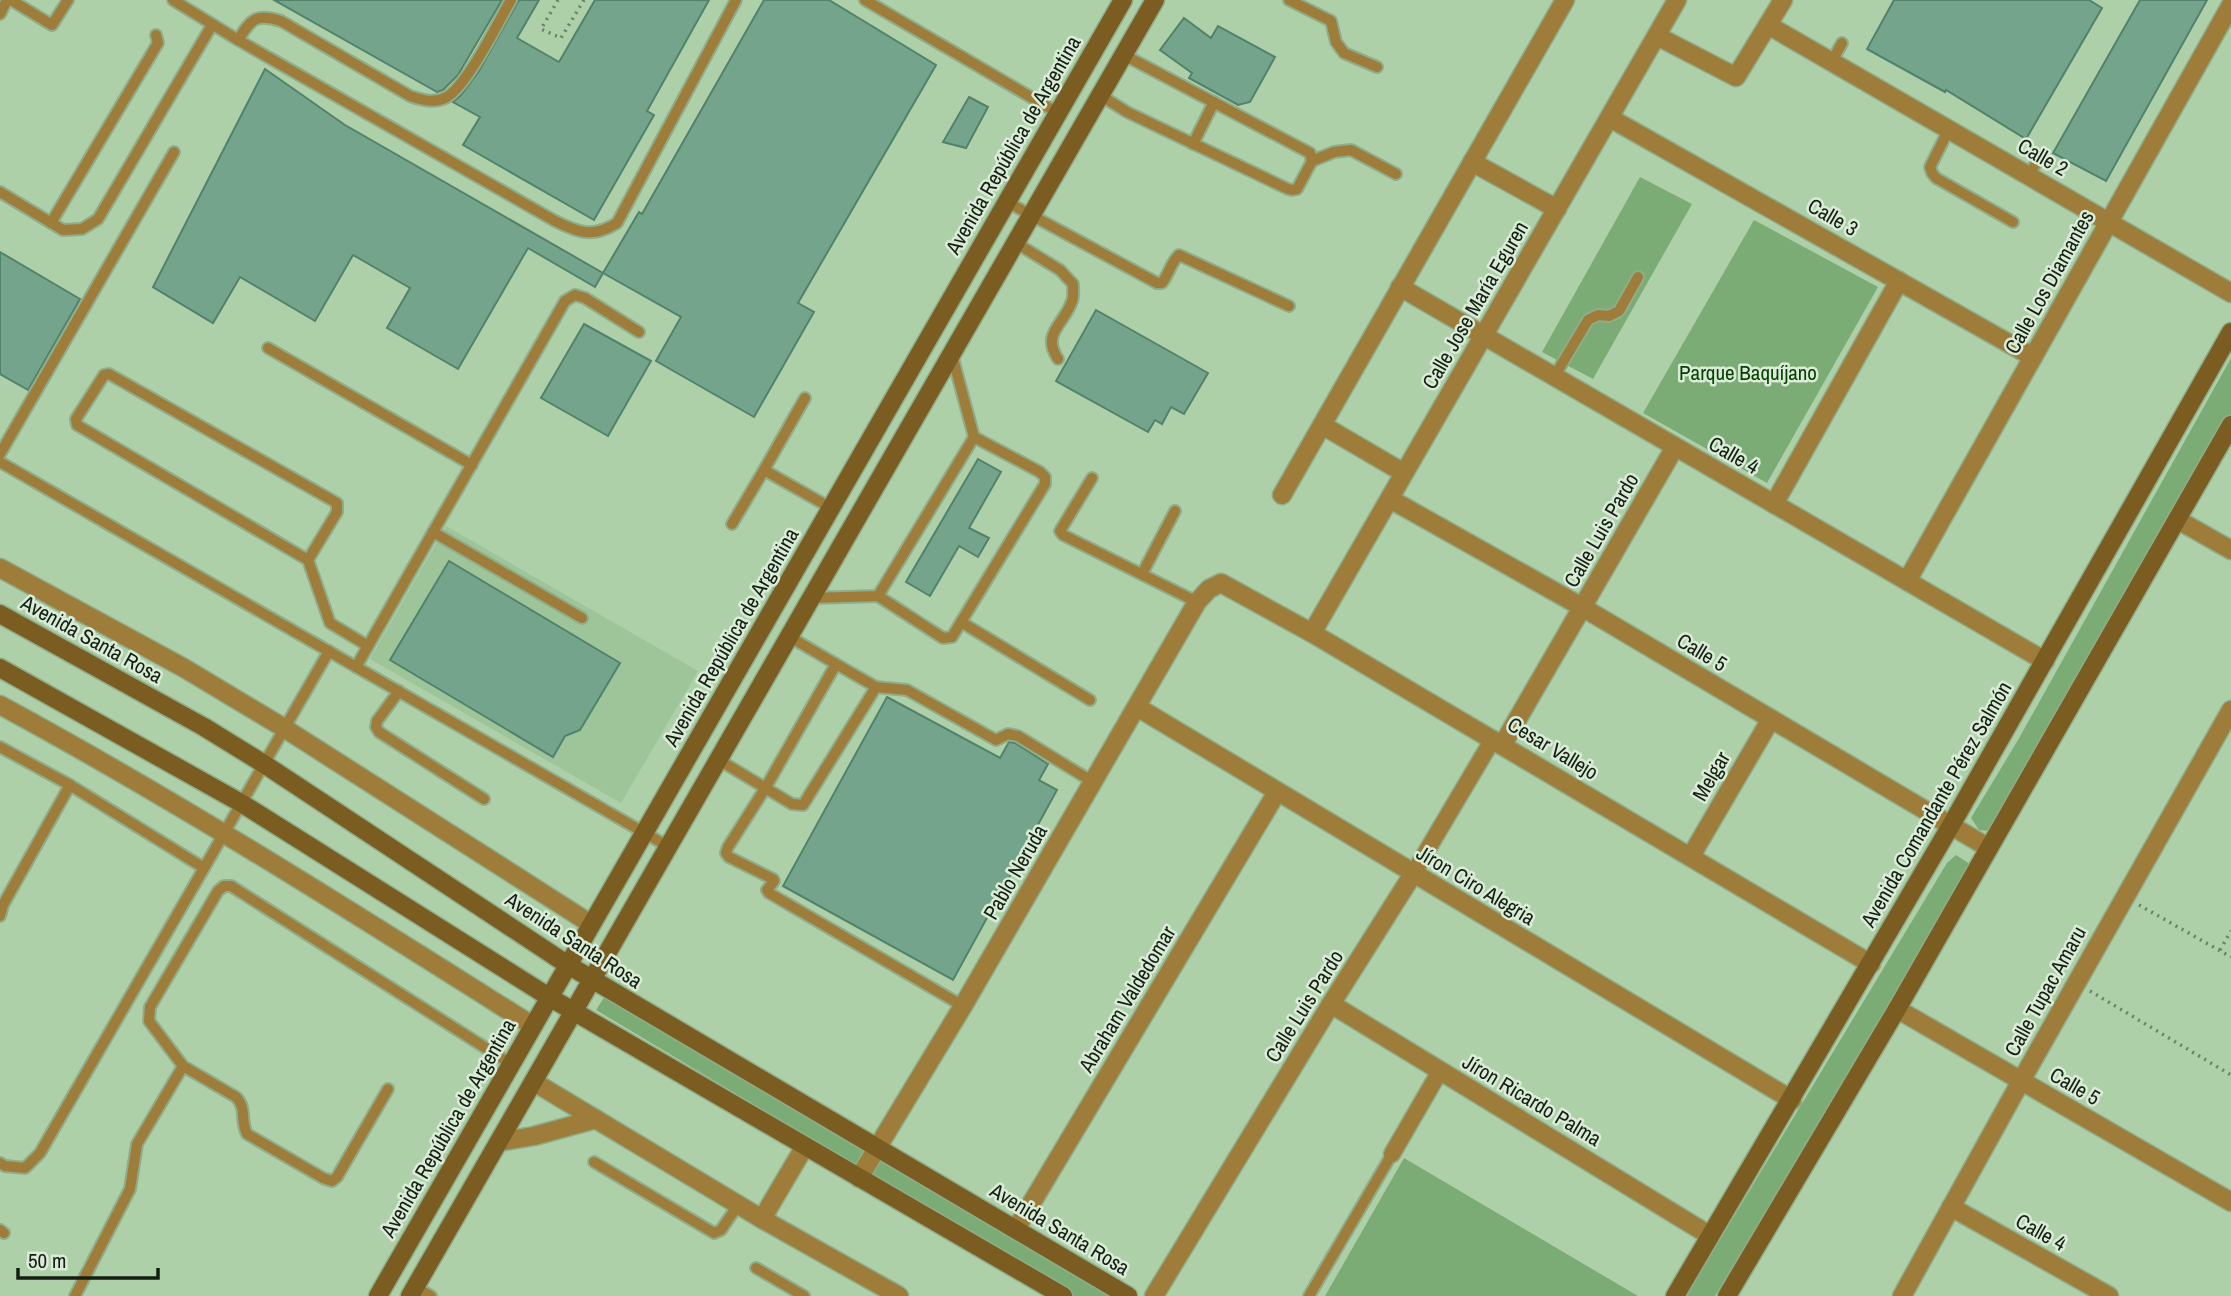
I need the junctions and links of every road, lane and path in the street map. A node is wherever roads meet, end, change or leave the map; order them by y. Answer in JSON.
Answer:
{"nodes":[{"id":1,"x":9,"y":0,"type":"edge"},
{"id":2,"x":68,"y":0,"type":"edge"},
{"id":3,"x":173,"y":0,"type":"edge"},
{"id":4,"x":511,"y":0,"type":"edge"},
{"id":5,"x":558,"y":0,"type":"edge"},
{"id":6,"x":584,"y":0,"type":"edge"},
{"id":7,"x":736,"y":0,"type":"edge"},
{"id":8,"x":864,"y":0,"type":"edge"},
{"id":9,"x":1123,"y":0,"type":"edge"},
{"id":10,"x":1155,"y":0,"type":"edge"},
{"id":11,"x":1289,"y":0,"type":"edge"},
{"id":12,"x":1566,"y":0,"type":"edge"},
{"id":13,"x":1677,"y":0,"type":"edge"},
{"id":14,"x":1783,"y":0,"type":"edge"},
{"id":15,"x":2231,"y":5,"type":"edge"},
{"id":16,"x":0,"y":14,"type":"edge"},
{"id":17,"x":212,"y":24,"type":"junction"},
{"id":18,"x":1768,"y":25,"type":"junction"},
{"id":19,"x":156,"y":36,"type":"dead end"},
{"id":20,"x":1657,"y":36,"type":"junction"},
{"id":21,"x":238,"y":40,"type":"junction"},
{"id":22,"x":1842,"y":43,"type":"dead end"},
{"id":23,"x":1124,"y":55,"type":"junction"},
{"id":24,"x":1832,"y":61,"type":"junction"},
{"id":25,"x":1377,"y":67,"type":"dead end"},
{"id":26,"x":1100,"y":96,"type":"junction"},
{"id":27,"x":1214,"y":103,"type":"junction"},
{"id":28,"x":1058,"y":113,"type":"junction"},
{"id":29,"x":1610,"y":118,"type":"junction"},
{"id":30,"x":1949,"y":129,"type":"junction"},
{"id":31,"x":1193,"y":144,"type":"junction"},
{"id":32,"x":174,"y":152,"type":"dead end"},
{"id":33,"x":2041,"y":155,"type":"dead end"},
{"id":34,"x":1312,"y":161,"type":"junction"},
{"id":35,"x":1472,"y":162,"type":"junction"},
{"id":36,"x":1396,"y":174,"type":"dead end"},
{"id":37,"x":2029,"y":175,"type":"junction"},
{"id":38,"x":0,"y":192,"type":"edge"},
{"id":39,"x":1007,"y":202,"type":"junction"},
{"id":40,"x":1557,"y":209,"type":"junction"},
{"id":41,"x":1031,"y":216,"type":"junction"},
{"id":42,"x":2013,"y":222,"type":"dead end"},
{"id":43,"x":2109,"y":222,"type":"junction"},
{"id":44,"x":51,"y":223,"type":"junction"},
{"id":45,"x":1016,"y":243,"type":"junction"},
{"id":46,"x":1638,"y":276,"type":"dead end"},
{"id":47,"x":1899,"y":281,"type":"junction"},
{"id":48,"x":1400,"y":287,"type":"junction"},
{"id":49,"x":2231,"y":293,"type":"edge"},
{"id":50,"x":1289,"y":306,"type":"dead end"},
{"id":51,"x":639,"y":332,"type":"dead end"},
{"id":52,"x":2231,"y":332,"type":"edge"},
{"id":53,"x":1484,"y":336,"type":"junction"},
{"id":54,"x":268,"y":348,"type":"dead end"},
{"id":55,"x":952,"y":355,"type":"junction"},
{"id":56,"x":2033,"y":357,"type":"junction"},
{"id":57,"x":1058,"y":359,"type":"dead end"},
{"id":58,"x":1554,"y":377,"type":"junction"},
{"id":59,"x":804,"y":398,"type":"dead end"},
{"id":60,"x":1322,"y":425,"type":"junction"},
{"id":61,"x":2231,"y":425,"type":"edge"},
{"id":62,"x":974,"y":437,"type":"junction"},
{"id":63,"x":1675,"y":447,"type":"junction"},
{"id":64,"x":0,"y":454,"type":"edge"},
{"id":65,"x":0,"y":462,"type":"edge"},
{"id":66,"x":472,"y":465,"type":"junction"},
{"id":67,"x":764,"y":470,"type":"junction"},
{"id":68,"x":1404,"y":473,"type":"junction"},
{"id":69,"x":1092,"y":478,"type":"dead end"},
{"id":70,"x":1282,"y":495,"type":"dead end"},
{"id":71,"x":1390,"y":499,"type":"junction"},
{"id":72,"x":1774,"y":505,"type":"junction"},
{"id":73,"x":831,"y":508,"type":"junction"},
{"id":74,"x":1175,"y":511,"type":"dead end"},
{"id":75,"x":2178,"y":520,"type":"junction"},
{"id":76,"x":732,"y":524,"type":"dead end"},
{"id":77,"x":433,"y":533,"type":"junction"},
{"id":78,"x":2231,"y":550,"type":"edge"},
{"id":79,"x":308,"y":560,"type":"junction"},
{"id":80,"x":0,"y":568,"type":"edge"},
{"id":81,"x":1142,"y":574,"type":"junction"},
{"id":82,"x":1907,"y":581,"type":"junction"},
{"id":83,"x":1203,"y":595,"type":"junction"},
{"id":84,"x":878,"y":596,"type":"junction"},
{"id":85,"x":812,"y":598,"type":"junction"},
{"id":86,"x":1582,"y":607,"type":"junction"},
{"id":87,"x":0,"y":614,"type":"edge"},
{"id":88,"x":582,"y":618,"type":"dead end"},
{"id":89,"x":961,"y":622,"type":"junction"},
{"id":90,"x":1312,"y":633,"type":"junction"},
{"id":91,"x":790,"y":637,"type":"junction"},
{"id":92,"x":368,"y":646,"type":"junction"},
{"id":93,"x":329,"y":651,"type":"junction"},
{"id":94,"x":2045,"y":661,"type":"junction"},
{"id":95,"x":836,"y":664,"type":"junction"},
{"id":96,"x":356,"y":667,"type":"junction"},
{"id":97,"x":0,"y":668,"type":"edge"},
{"id":98,"x":876,"y":687,"type":"junction"},
{"id":99,"x":399,"y":691,"type":"junction"},
{"id":100,"x":1090,"y":700,"type":"dead end"},
{"id":101,"x":0,"y":705,"type":"edge"},
{"id":102,"x":1137,"y":707,"type":"junction"},
{"id":103,"x":2231,"y":712,"type":"edge"},
{"id":104,"x":1771,"y":719,"type":"junction"},
{"id":105,"x":284,"y":728,"type":"junction"},
{"id":106,"x":1498,"y":742,"type":"junction"},
{"id":107,"x":0,"y":747,"type":"edge"},
{"id":108,"x":719,"y":760,"type":"junction"},
{"id":109,"x":264,"y":764,"type":"junction"},
{"id":110,"x":1093,"y":782,"type":"junction"},
{"id":111,"x":69,"y":785,"type":"junction"},
{"id":112,"x":766,"y":787,"type":"junction"},
{"id":113,"x":1277,"y":792,"type":"junction"},
{"id":114,"x":484,"y":799,"type":"dead end"},
{"id":115,"x":241,"y":803,"type":"junction"},
{"id":116,"x":1950,"y":827,"type":"junction"},
{"id":117,"x":224,"y":832,"type":"junction"},
{"id":118,"x":644,"y":832,"type":"junction"},
{"id":119,"x":669,"y":847,"type":"junction"},
{"id":120,"x":1989,"y":848,"type":"junction"},
{"id":121,"x":1691,"y":856,"type":"junction"},
{"id":122,"x":204,"y":868,"type":"junction"},
{"id":123,"x":1413,"y":874,"type":"junction"},
{"id":124,"x":2125,"y":897,"type":"junction"},
{"id":125,"x":0,"y":916,"type":"edge"},
{"id":126,"x":591,"y":924,"type":"junction"},
{"id":127,"x":2231,"y":931,"type":"edge"},
{"id":128,"x":2219,"y":951,"type":"junction"},
{"id":129,"x":2231,"y":957,"type":"edge"},
{"id":130,"x":1871,"y":964,"type":"junction"},
{"id":131,"x":568,"y":965,"type":"junction"},
{"id":132,"x":593,"y":980,"type":"junction"},
{"id":133,"x":2076,"y":983,"type":"junction"},
{"id":134,"x":549,"y":997,"type":"junction"},
{"id":135,"x":1331,"y":1004,"type":"junction"},
{"id":136,"x":963,"y":1006,"type":"junction"},
{"id":137,"x":1897,"y":1009,"type":"junction"},
{"id":138,"x":574,"y":1012,"type":"junction"},
{"id":139,"x":533,"y":1026,"type":"junction"},
{"id":140,"x":511,"y":1064,"type":"junction"},
{"id":141,"x":183,"y":1066,"type":"junction"},
{"id":142,"x":1440,"y":1070,"type":"junction"},
{"id":143,"x":2231,"y":1075,"type":"edge"},
{"id":144,"x":2021,"y":1081,"type":"junction"},
{"id":145,"x":534,"y":1082,"type":"junction"},
{"id":146,"x":388,"y":1089,"type":"dead end"},
{"id":147,"x":1792,"y":1100,"type":"junction"},
{"id":148,"x":596,"y":1119,"type":"junction"},
{"id":149,"x":499,"y":1142,"type":"junction"},
{"id":150,"x":805,"y":1146,"type":"junction"},
{"id":151,"x":877,"y":1148,"type":"junction"},
{"id":152,"x":1392,"y":1154,"type":"joint"},
{"id":153,"x":594,"y":1162,"type":"dead end"},
{"id":154,"x":0,"y":1163,"type":"edge"},
{"id":155,"x":859,"y":1178,"type":"junction"},
{"id":156,"x":2231,"y":1202,"type":"edge"},
{"id":157,"x":738,"y":1205,"type":"junction"},
{"id":158,"x":1951,"y":1207,"type":"junction"},
{"id":159,"x":762,"y":1219,"type":"junction"},
{"id":160,"x":1016,"y":1229,"type":"junction"},
{"id":161,"x":1710,"y":1235,"type":"junction"},
{"id":162,"x":756,"y":1268,"type":"dead end"},
{"id":163,"x":419,"y":1293,"type":"edge"},
{"id":164,"x":75,"y":1296,"type":"edge"},
{"id":165,"x":377,"y":1296,"type":"edge"},
{"id":166,"x":804,"y":1296,"type":"edge"},
{"id":167,"x":899,"y":1296,"type":"edge"},
{"id":168,"x":1063,"y":1296,"type":"edge"},
{"id":169,"x":1128,"y":1296,"type":"edge"},
{"id":170,"x":1154,"y":1296,"type":"edge"},
{"id":171,"x":1309,"y":1296,"type":"edge"},
{"id":172,"x":1675,"y":1296,"type":"edge"},
{"id":173,"x":1727,"y":1296,"type":"edge"},
{"id":174,"x":1902,"y":1296,"type":"edge"},
{"id":175,"x":2109,"y":1296,"type":"edge"}],
"edges":[{"from":1,"to":2,"type":"lane"},
{"from":1,"to":16,"type":"lane"},
{"from":3,"to":17,"type":"lane"},
{"from":4,"to":21,"type":"lane"},
{"from":5,"to":6,"type":"path"},
{"from":7,"to":21,"type":"lane"},
{"from":8,"to":28,"type":"lane"},
{"from":9,"to":28,"type":"main road","name":"Avenida República de Argentina"},
{"from":10,"to":23,"type":"main road"},
{"from":11,"to":25,"type":"lane"},
{"from":12,"to":35,"type":"street"},
{"from":13,"to":20,"type":"street","name":"Calle Jose María Eguren"},
{"from":14,"to":18,"type":"street"},
{"from":15,"to":43,"type":"street","name":"Calle Los Diamantes"},
{"from":17,"to":21,"type":"lane"},
{"from":17,"to":44,"type":"lane"},
{"from":18,"to":20,"type":"street"},
{"from":18,"to":24,"type":"street","name":"Calle 2"},
{"from":19,"to":44,"type":"lane"},
{"from":20,"to":29,"type":"street","name":"Calle Jose María Eguren"},
{"from":22,"to":24,"type":"lane"},
{"from":23,"to":26,"type":"main road"},
{"from":23,"to":27,"type":"lane"},
{"from":24,"to":30,"type":"street","name":"Calle 2"},
{"from":26,"to":31,"type":"lane"},
{"from":26,"to":41,"type":"main road"},
{"from":27,"to":31,"type":"lane"},
{"from":27,"to":34,"type":"lane"},
{"from":28,"to":39,"type":"main road","name":"Avenida República de Argentina"},
{"from":29,"to":40,"type":"street","name":"Calle Jose María Eguren"},
{"from":29,"to":47,"type":"street","name":"Calle 3"},
{"from":30,"to":37,"type":"street","name":"Calle 2"},
{"from":30,"to":42,"type":"lane"},
{"from":31,"to":34,"type":"lane"},
{"from":32,"to":64,"type":"lane"},
{"from":33,"to":37,"type":"lane"},
{"from":34,"to":36,"type":"lane"},
{"from":35,"to":40,"type":"street"},
{"from":35,"to":48,"type":"street"},
{"from":37,"to":43,"type":"street","name":"Calle 2"},
{"from":38,"to":44,"type":"lane"},
{"from":39,"to":41,"type":"lane"},
{"from":39,"to":73,"type":"main road","name":"Avenida República de Argentina"},
{"from":40,"to":53,"type":"street","name":"Calle Jose María Eguren"},
{"from":41,"to":45,"type":"main road"},
{"from":41,"to":50,"type":"lane"},
{"from":43,"to":49,"type":"street","name":"Calle 2"},
{"from":43,"to":56,"type":"street","name":"Calle Los Diamantes"},
{"from":45,"to":55,"type":"main road"},
{"from":45,"to":57,"type":"lane"},
{"from":46,"to":58,"type":"lane"},
{"from":47,"to":56,"type":"street","name":"Calle 3"},
{"from":47,"to":72,"type":"street"},
{"from":48,"to":53,"type":"street","name":"Calle 4"},
{"from":48,"to":60,"type":"street"},
{"from":51,"to":66,"type":"lane"},
{"from":52,"to":94,"type":"main road","name":"Avenida Comandante Pérez Salmón"},
{"from":53,"to":58,"type":"street","name":"Calle 4"},
{"from":53,"to":68,"type":"street","name":"Calle Jose María Eguren"},
{"from":54,"to":66,"type":"lane"},
{"from":55,"to":62,"type":"lane"},
{"from":55,"to":85,"type":"main road"},
{"from":56,"to":82,"type":"street","name":"Calle Los Diamantes"},
{"from":58,"to":63,"type":"street","name":"Calle 4"},
{"from":59,"to":67,"type":"lane"},
{"from":60,"to":68,"type":"street"},
{"from":60,"to":70,"type":"street"},
{"from":61,"to":75,"type":"main road"},
{"from":62,"to":84,"type":"lane"},
{"from":62,"to":89,"type":"lane"},
{"from":63,"to":72,"type":"street","name":"Calle 4"},
{"from":63,"to":86,"type":"street","name":"Calle Luis Pardo"},
{"from":65,"to":93,"type":"lane"},
{"from":66,"to":77,"type":"lane"},
{"from":67,"to":73,"type":"lane"},
{"from":67,"to":76,"type":"lane"},
{"from":68,"to":71,"type":"street","name":"Calle Jose María Eguren"},
{"from":69,"to":81,"type":"lane"},
{"from":71,"to":86,"type":"street","name":"Calle 5"},
{"from":71,"to":90,"type":"street","name":"Calle Jose María Eguren"},
{"from":72,"to":82,"type":"street","name":"Calle 4"},
{"from":73,"to":118,"type":"main road","name":"Avenida República de Argentina"},
{"from":74,"to":81,"type":"lane"},
{"from":75,"to":78,"type":"street"},
{"from":75,"to":120,"type":"main road"},
{"from":77,"to":88,"type":"lane"},
{"from":77,"to":92,"type":"lane"},
{"from":79,"to":79,"type":"lane"},
{"from":79,"to":92,"type":"lane"},
{"from":80,"to":105,"type":"street"},
{"from":81,"to":83,"type":"lane"},
{"from":82,"to":94,"type":"street","name":"Calle 4"},
{"from":83,"to":90,"type":"street","name":"Cesar Vallejo"},
{"from":83,"to":102,"type":"street","name":"Pablo Neruda"},
{"from":84,"to":85,"type":"lane"},
{"from":84,"to":89,"type":"lane"},
{"from":85,"to":91,"type":"main road"},
{"from":86,"to":104,"type":"street","name":"Calle 5"},
{"from":86,"to":106,"type":"street","name":"Calle Luis Pardo"},
{"from":87,"to":109,"type":"main road","name":"Avenida Santa Rosa"},
{"from":89,"to":100,"type":"lane"},
{"from":90,"to":106,"type":"street","name":"Cesar Vallejo"},
{"from":91,"to":95,"type":"lane"},
{"from":91,"to":108,"type":"main road"},
{"from":92,"to":96,"type":"lane"},
{"from":93,"to":96,"type":"lane"},
{"from":93,"to":105,"type":"lane"},
{"from":94,"to":116,"type":"main road","name":"Avenida Comandante Pérez Salmón"},
{"from":95,"to":98,"type":"lane"},
{"from":95,"to":112,"type":"lane"},
{"from":96,"to":99,"type":"lane"},
{"from":97,"to":115,"type":"main road"},
{"from":98,"to":110,"type":"lane"},
{"from":98,"to":112,"type":"lane"},
{"from":99,"to":114,"type":"lane"},
{"from":99,"to":118,"type":"lane"},
{"from":101,"to":117,"type":"street"},
{"from":102,"to":110,"type":"street","name":"Pablo Neruda"},
{"from":102,"to":113,"type":"street","name":"Jíron Ciro Alegria"},
{"from":103,"to":124,"type":"street","name":"Calle Tupac Amaru"},
{"from":104,"to":116,"type":"street","name":"Calle 5"},
{"from":104,"to":121,"type":"street","name":"Melgar"},
{"from":105,"to":109,"type":"lane"},
{"from":105,"to":126,"type":"street"},
{"from":106,"to":121,"type":"street","name":"Cesar Vallejo"},
{"from":106,"to":123,"type":"street","name":"Calle Luis Pardo"},
{"from":107,"to":111,"type":"lane"},
{"from":108,"to":112,"type":"lane"},
{"from":108,"to":119,"type":"main road"},
{"from":109,"to":115,"type":"lane"},
{"from":109,"to":131,"type":"main road","name":"Avenida Santa Rosa"},
{"from":110,"to":136,"type":"street","name":"Pablo Neruda"},
{"from":111,"to":122,"type":"lane"},
{"from":111,"to":125,"type":"lane"},
{"from":112,"to":136,"type":"lane"},
{"from":113,"to":123,"type":"street","name":"Jíron Ciro Alegria"},
{"from":113,"to":160,"type":"street","name":"Abraham Valdedomar"},
{"from":115,"to":117,"type":"lane"},
{"from":115,"to":134,"type":"main road"},
{"from":116,"to":120,"type":"street","name":"Calle 5"},
{"from":116,"to":130,"type":"main road","name":"Avenida Comandante Pérez Salmón"},
{"from":117,"to":122,"type":"lane"},
{"from":117,"to":139,"type":"street"},
{"from":118,"to":119,"type":"lane"},
{"from":118,"to":126,"type":"main road","name":"Avenida República de Argentina"},
{"from":119,"to":132,"type":"main road"},
{"from":120,"to":137,"type":"main road"},
{"from":121,"to":130,"type":"street","name":"Cesar Vallejo"},
{"from":122,"to":154,"type":"lane"},
{"from":123,"to":135,"type":"street","name":"Calle Luis Pardo"},
{"from":123,"to":147,"type":"street","name":"Jíron Ciro Alegria"},
{"from":124,"to":128,"type":"path"},
{"from":124,"to":133,"type":"street","name":"Calle Tupac Amaru"},
{"from":126,"to":131,"type":"main road","name":"Avenida República de Argentina"},
{"from":127,"to":128,"type":"path"},
{"from":128,"to":129,"type":"path"},
{"from":130,"to":147,"type":"main road","name":"Avenida Comandante Pérez Salmón"},
{"from":131,"to":132,"type":"main road","name":"Avenida Santa Rosa"},
{"from":131,"to":134,"type":"main road","name":"Avenida República de Argentina"},
{"from":132,"to":138,"type":"main road"},
{"from":132,"to":151,"type":"main road","name":"Avenida Santa Rosa"},
{"from":133,"to":143,"type":"path"},
{"from":133,"to":144,"type":"street","name":"Calle Tupac Amaru"},
{"from":134,"to":138,"type":"main road"},
{"from":134,"to":139,"type":"main road","name":"Avenida República de Argentina"},
{"from":135,"to":142,"type":"street","name":"Jíron Ricardo Palma"},
{"from":135,"to":170,"type":"street","name":"Calle Luis Pardo"},
{"from":136,"to":151,"type":"street","name":"Pablo Neruda"},
{"from":137,"to":144,"type":"street","name":"Calle 5"},
{"from":137,"to":173,"type":"main road"},
{"from":138,"to":145,"type":"main road"},
{"from":138,"to":150,"type":"main road"},
{"from":139,"to":140,"type":"main road","name":"Avenida República de Argentina"},
{"from":140,"to":141,"type":"lane"},
{"from":140,"to":165,"type":"main road","name":"Avenida República de Argentina"},
{"from":141,"to":146,"type":"lane"},
{"from":141,"to":164,"type":"lane"},
{"from":142,"to":152,"type":"street"},
{"from":142,"to":161,"type":"street","name":"Jíron Ricardo Palma"},
{"from":144,"to":156,"type":"street","name":"Calle 5"},
{"from":144,"to":158,"type":"street","name":"Calle Tupac Amaru"},
{"from":145,"to":148,"type":"street"},
{"from":145,"to":149,"type":"main road"},
{"from":147,"to":161,"type":"main road","name":"Avenida Comandante Pérez Salmón"},
{"from":148,"to":149,"type":"street"},
{"from":148,"to":157,"type":"street"},
{"from":149,"to":163,"type":"main road"},
{"from":150,"to":155,"type":"main road"},
{"from":150,"to":159,"type":"street"},
{"from":151,"to":155,"type":"street","name":"Pablo Neruda"},
{"from":151,"to":160,"type":"main road","name":"Avenida Santa Rosa"},
{"from":152,"to":171,"type":"lane"},
{"from":153,"to":157,"type":"lane"},
{"from":155,"to":168,"type":"main road"},
{"from":157,"to":159,"type":"street"},
{"from":158,"to":174,"type":"street","name":"Calle Tupac Amaru"},
{"from":158,"to":175,"type":"street","name":"Calle 4"},
{"from":159,"to":167,"type":"street"},
{"from":160,"to":169,"type":"main road","name":"Avenida Santa Rosa"},
{"from":161,"to":172,"type":"main road","name":"Avenida Comandante Pérez Salmón"},
{"from":162,"to":166,"type":"lane"}]}
